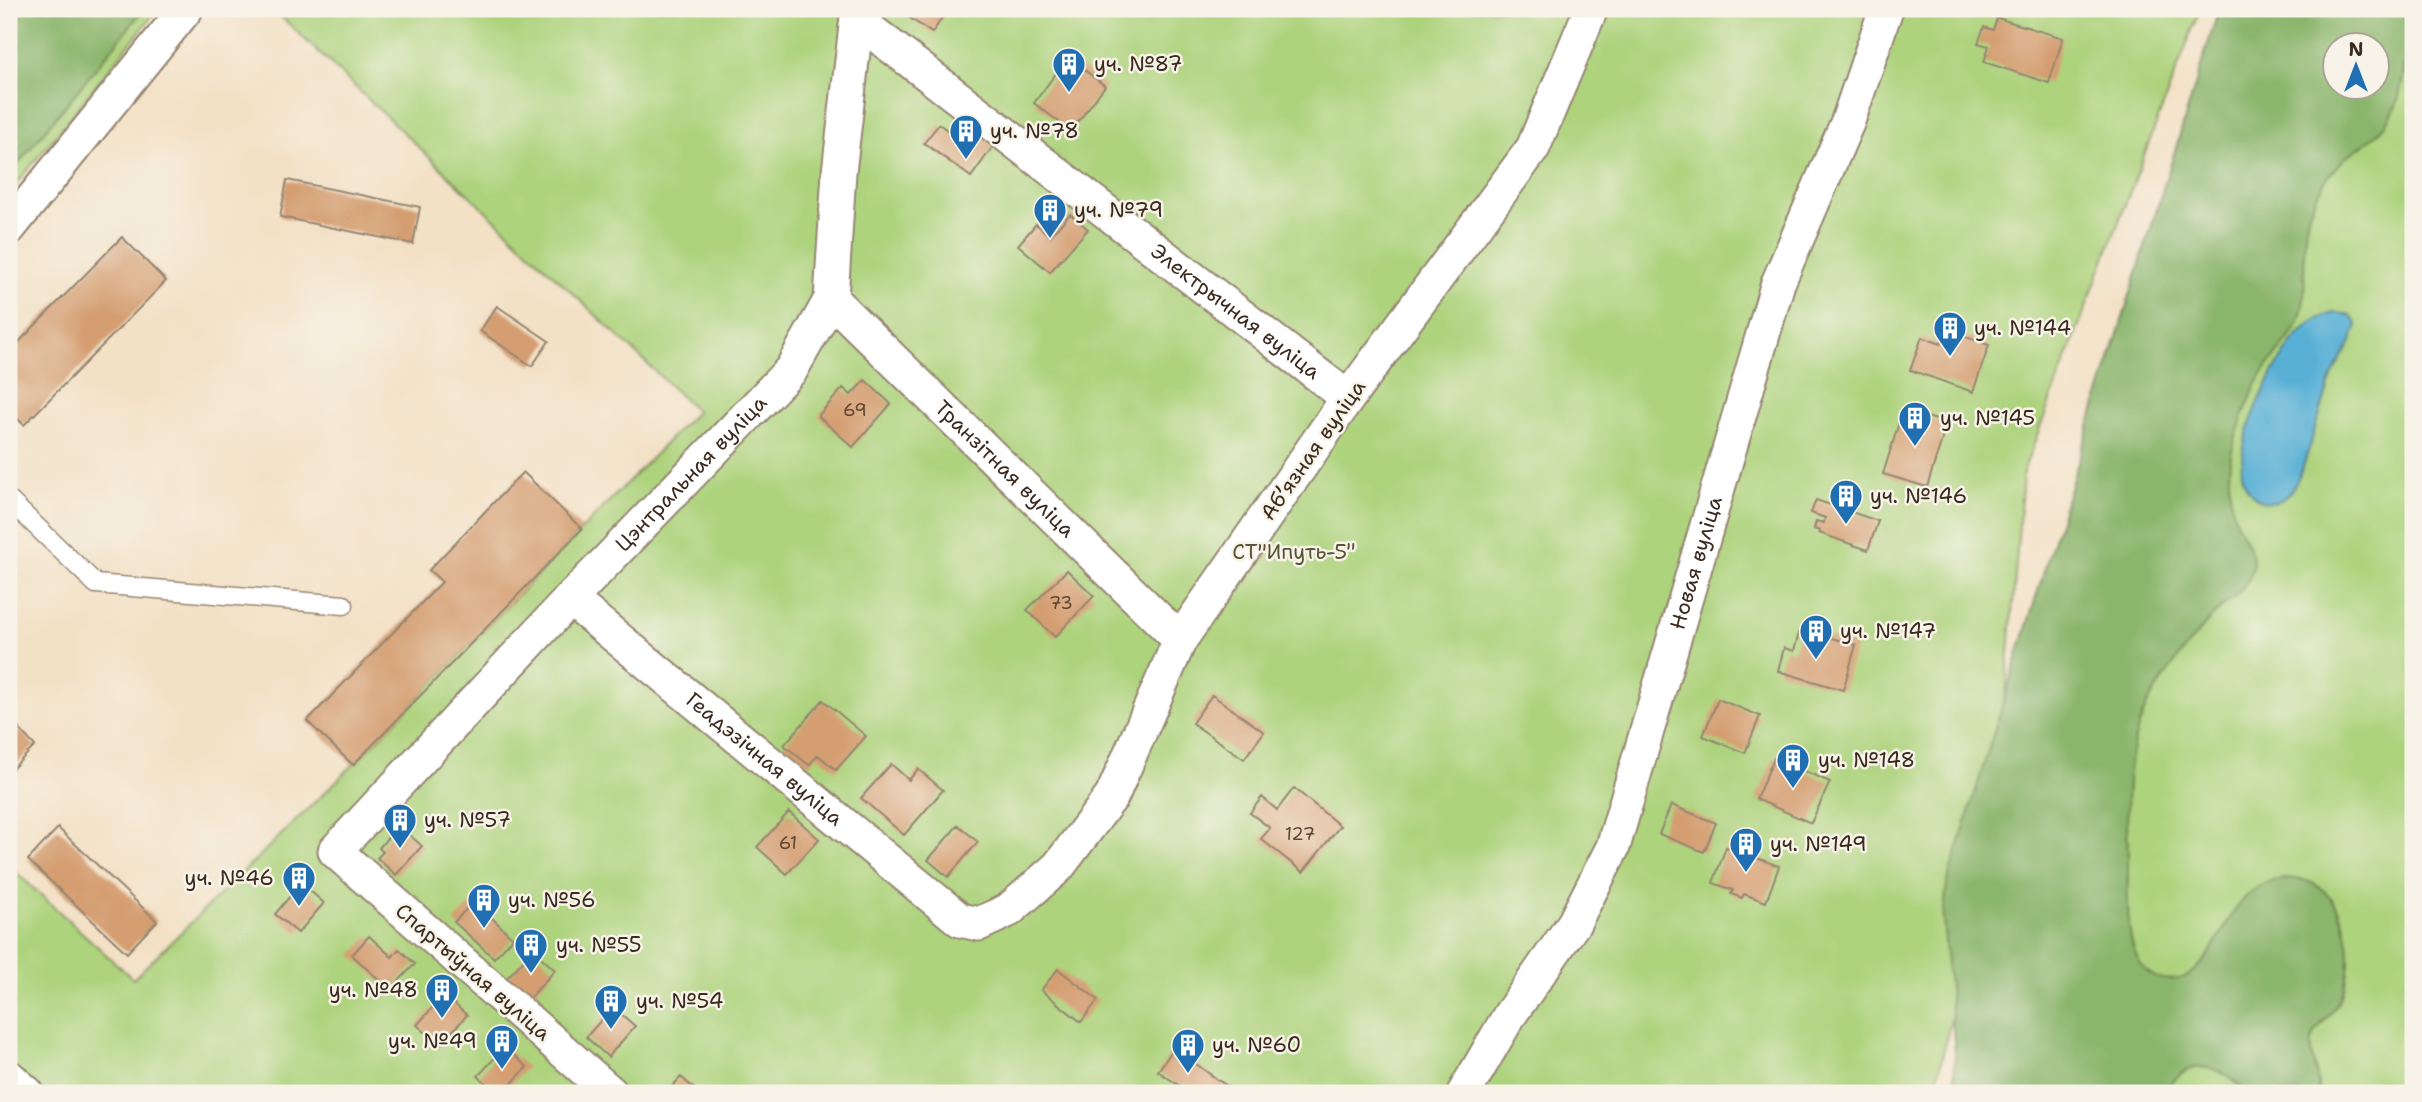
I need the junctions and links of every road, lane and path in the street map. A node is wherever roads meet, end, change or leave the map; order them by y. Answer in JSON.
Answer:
{"nodes":[{"id":1,"x":186,"y":9,"type":"edge"},
{"id":2,"x":1591,"y":9,"type":"edge"},
{"id":3,"x":1886,"y":9,"type":"edge"},
{"id":4,"x":858,"y":14,"type":"edge"},
{"id":5,"x":9,"y":228,"type":"edge"},
{"id":6,"x":831,"y":299,"type":"junction"},
{"id":7,"x":1348,"y":398,"type":"junction"},
{"id":8,"x":9,"y":500,"type":"edge"},
{"id":9,"x":570,"y":599,"type":"junction"},
{"id":10,"x":344,"y":605,"type":"dead end"},
{"id":11,"x":1180,"y":640,"type":"junction"},
{"id":12,"x":335,"y":851,"type":"joint"},
{"id":13,"x":960,"y":919,"type":"joint"},
{"id":14,"x":9,"y":1077,"type":"edge"},
{"id":15,"x":27,"y":1093,"type":"edge"},
{"id":16,"x":611,"y":1093,"type":"edge"},
{"id":17,"x":1464,"y":1093,"type":"edge"}],
"edges":[{"from":1,"to":5,"type":"street"},
{"from":2,"to":7,"type":"street","name":"Абʼязная вуліца"},
{"from":3,"to":17,"type":"street","name":"Новая вуліца"},
{"from":4,"to":6,"type":"street","name":"Цэнтральная вуліца"},
{"from":4,"to":7,"type":"street","name":"Электрычная вуліца"},
{"from":6,"to":9,"type":"street","name":"Цэнтральная вуліца"},
{"from":6,"to":11,"type":"street","name":"Транзітная вуліца"},
{"from":7,"to":11,"type":"street","name":"Абʼязная вуліца"},
{"from":8,"to":10,"type":"lane"},
{"from":9,"to":12,"type":"street","name":"Цэнтральная вуліца"},
{"from":9,"to":13,"type":"street","name":"Геадэзічная вуліца"},
{"from":11,"to":13,"type":"street","name":"Абʼязная вуліца"},
{"from":12,"to":16,"type":"street","name":"Спартыўная вуліца"},
{"from":14,"to":15,"type":"street"}]}
